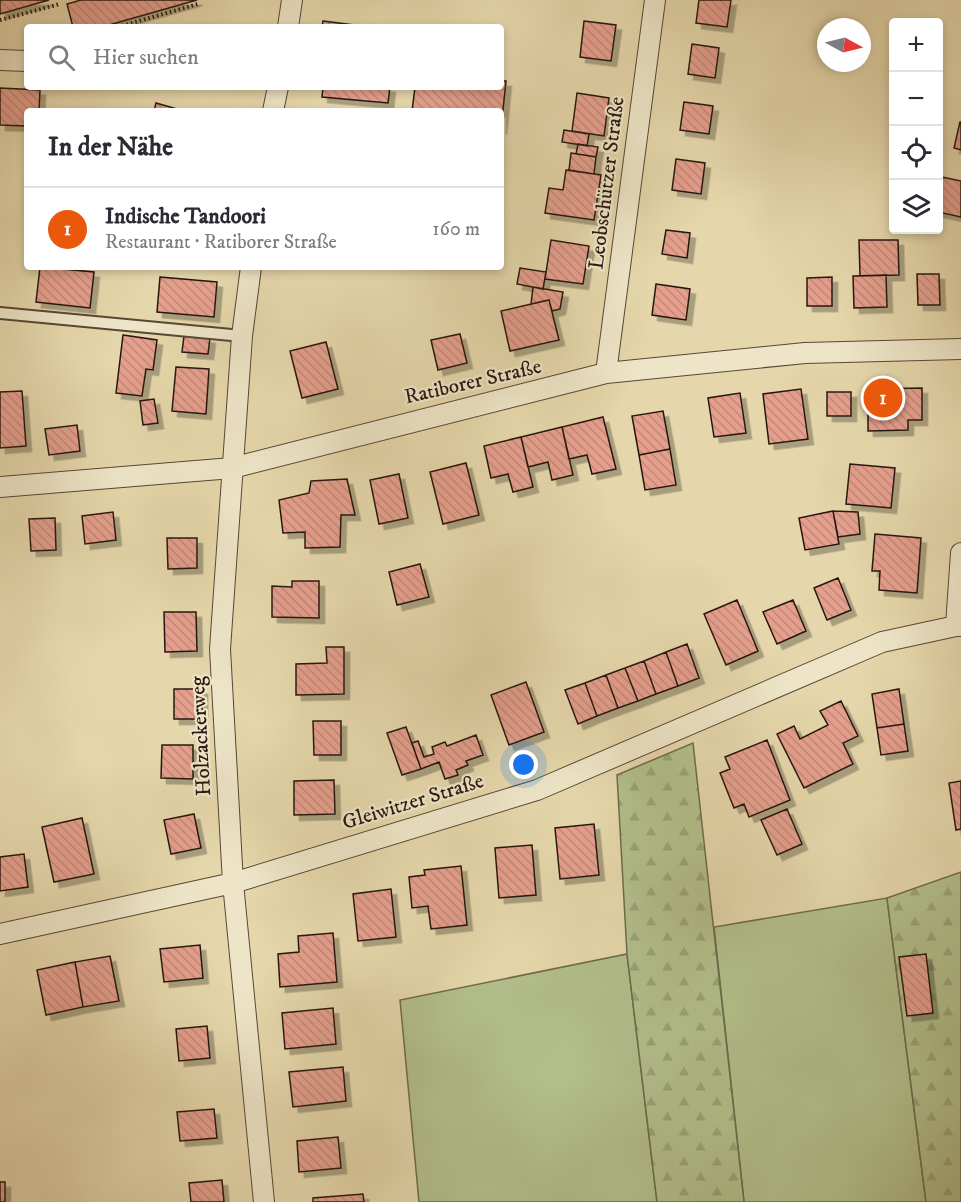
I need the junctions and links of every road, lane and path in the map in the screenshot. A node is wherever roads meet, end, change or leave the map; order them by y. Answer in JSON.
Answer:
{"nodes":[{"id":1,"x":292,"y":0,"type":"edge"},
{"id":2,"x":655,"y":0,"type":"edge"},
{"id":3,"x":60,"y":4,"type":"dead end"},
{"id":4,"x":198,"y":4,"type":"dead end"},
{"id":5,"x":0,"y":20,"type":"edge"},
{"id":6,"x":128,"y":24,"type":"edge"},
{"id":7,"x":288,"y":24,"type":"edge"},
{"id":8,"x":0,"y":60,"type":"edge"},
{"id":9,"x":24,"y":61,"type":"edge"},
{"id":10,"x":277,"y":90,"type":"edge"},
{"id":11,"x":274,"y":108,"type":"edge"},
{"id":12,"x":251,"y":270,"type":"edge"},
{"id":13,"x":0,"y":313,"type":"edge"},
{"id":14,"x":242,"y":336,"type":"junction"},
{"id":15,"x":961,"y":349,"type":"edge"},
{"id":16,"x":606,"y":373,"type":"junction"},
{"id":17,"x":232,"y":468,"type":"junction"},
{"id":18,"x":0,"y":487,"type":"edge"},
{"id":19,"x":961,"y":553,"type":"edge"},
{"id":20,"x":958,"y":626,"type":"edge"},
{"id":21,"x":233,"y":883,"type":"junction"},
{"id":22,"x":0,"y":934,"type":"edge"},
{"id":23,"x":264,"y":1202,"type":"edge"}],
"edges":[{"from":1,"to":7,"type":"street"},
{"from":2,"to":16,"type":"street","name":"Leobschützer Straße"},
{"from":3,"to":5,"type":"path"},
{"from":4,"to":6,"type":"path"},
{"from":8,"to":9,"type":"street"},
{"from":10,"to":11,"type":"street"},
{"from":12,"to":14,"type":"street","name":"Holzackerweg"},
{"from":13,"to":14,"type":"lane"},
{"from":14,"to":17,"type":"street","name":"Holzackerweg"},
{"from":15,"to":16,"type":"street","name":"Ratiborer Straße"},
{"from":16,"to":17,"type":"street","name":"Ratiborer Straße"},
{"from":17,"to":18,"type":"street","name":"Ratiborer Straße"},
{"from":17,"to":21,"type":"street","name":"Holzackerweg"},
{"from":19,"to":20,"type":"street"},
{"from":20,"to":21,"type":"street","name":"Gleiwitzer Straße"},
{"from":21,"to":22,"type":"street","name":"Gleiwitzer Straße"},
{"from":21,"to":23,"type":"street","name":"Holzackerweg"}]}
